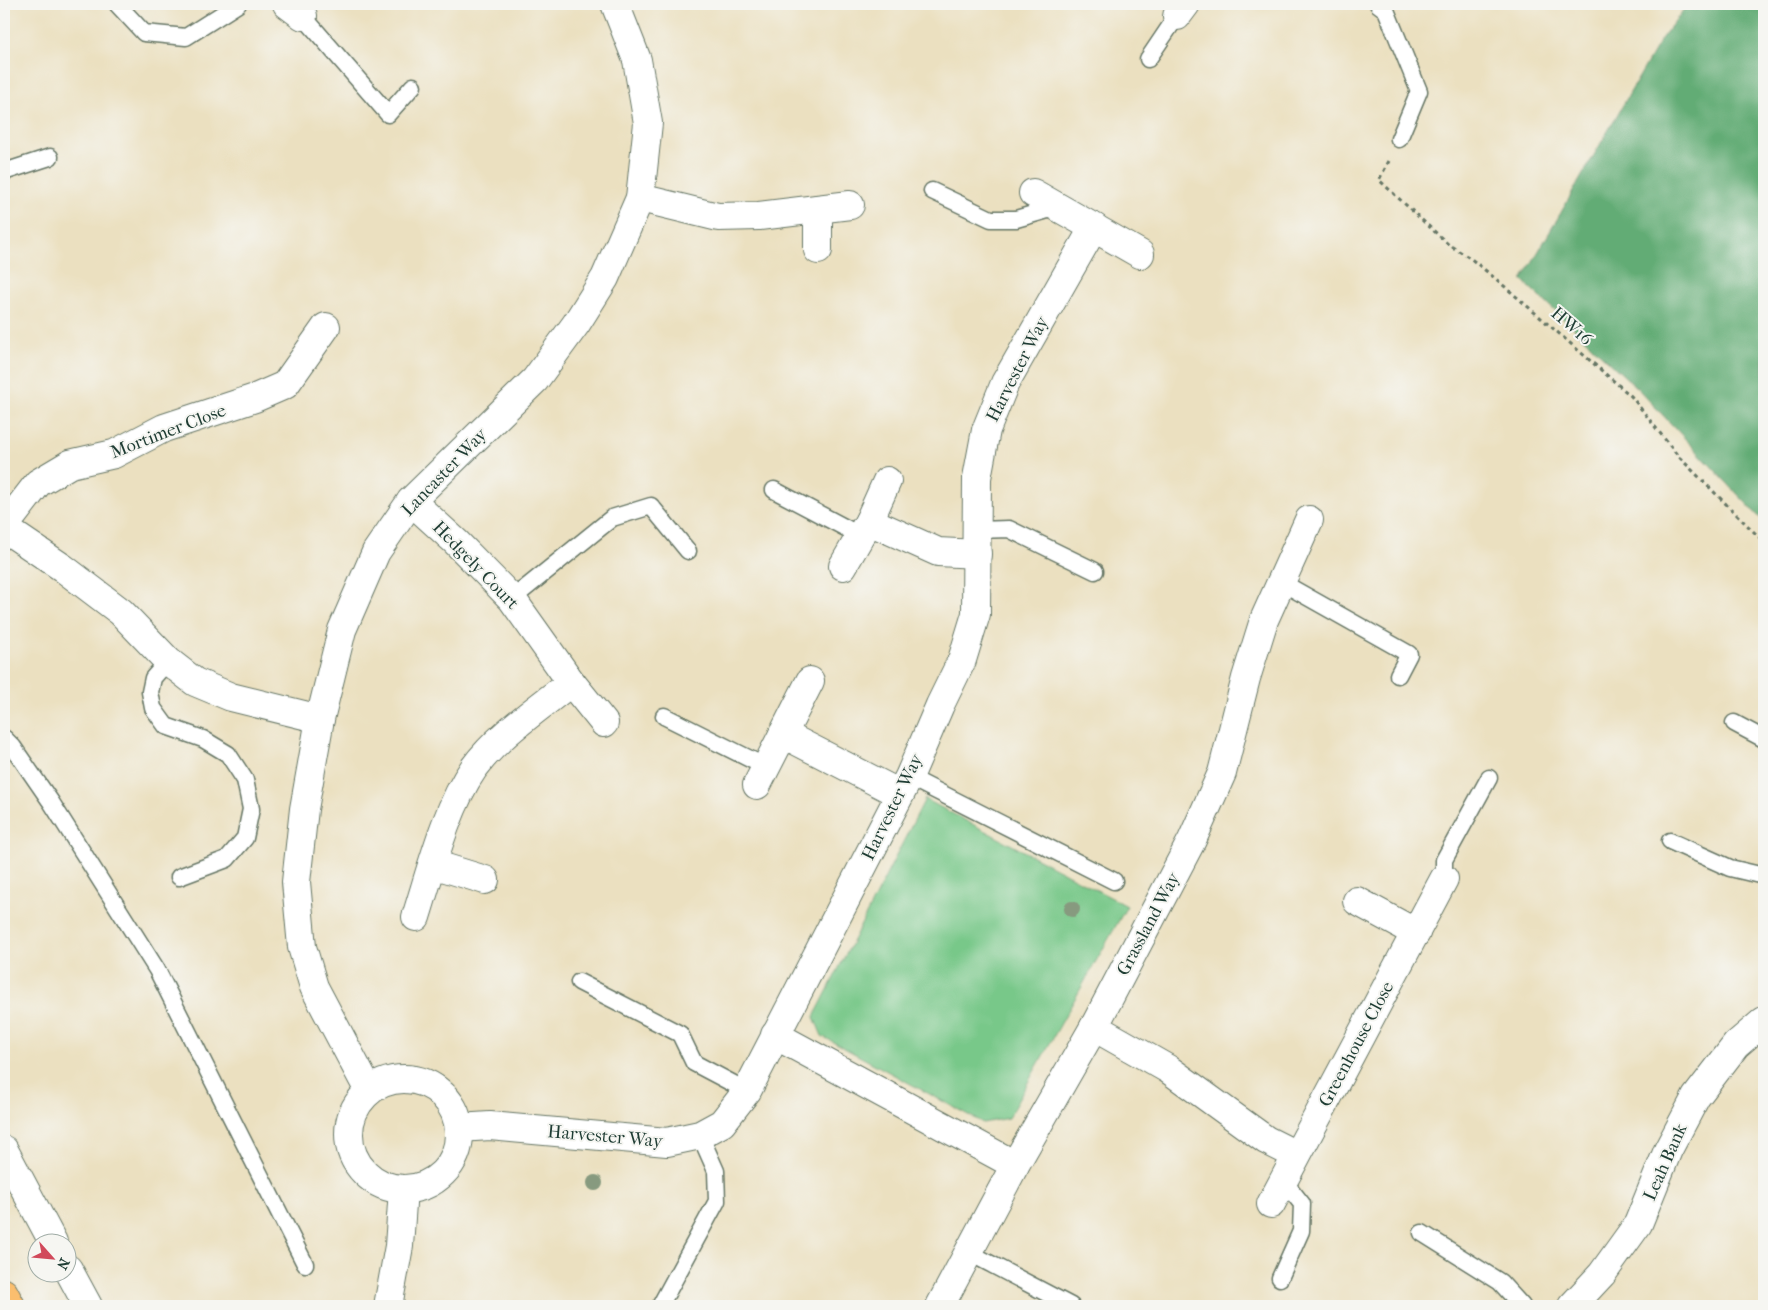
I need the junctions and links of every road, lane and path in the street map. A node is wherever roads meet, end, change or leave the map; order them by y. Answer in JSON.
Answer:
{"nodes":[{"id":1,"x":117,"y":4,"type":"edge"},
{"id":2,"x":238,"y":4,"type":"edge"},
{"id":3,"x":615,"y":4,"type":"edge"},
{"id":4,"x":1378,"y":4,"type":"edge"},
{"id":5,"x":295,"y":10,"type":"edge"},
{"id":6,"x":1181,"y":10,"type":"edge"},
{"id":7,"x":1148,"y":59,"type":"dead end"},
{"id":8,"x":413,"y":86,"type":"dead end"},
{"id":9,"x":1399,"y":139,"type":"joint"},
{"id":10,"x":50,"y":157,"type":"dead end"},
{"id":11,"x":4,"y":172,"type":"edge"},
{"id":12,"x":932,"y":191,"type":"dead end"},
{"id":13,"x":1033,"y":193,"type":"dead end"},
{"id":14,"x":640,"y":198,"type":"junction"},
{"id":15,"x":850,"y":205,"type":"dead end"},
{"id":16,"x":1058,"y":207,"type":"junction"},
{"id":17,"x":818,"y":209,"type":"junction"},
{"id":18,"x":1094,"y":227,"type":"junction"},
{"id":19,"x":818,"y":250,"type":"dead end"},
{"id":20,"x":1140,"y":254,"type":"dead end"},
{"id":21,"x":326,"y":326,"type":"dead end"},
{"id":22,"x":887,"y":481,"type":"dead end"},
{"id":23,"x":774,"y":490,"type":"dead end"},
{"id":24,"x":411,"y":501,"type":"junction"},
{"id":25,"x":1309,"y":520,"type":"dead end"},
{"id":26,"x":4,"y":528,"type":"edge"},
{"id":27,"x":865,"y":528,"type":"junction"},
{"id":28,"x":977,"y":542,"type":"junction"},
{"id":29,"x":1764,"y":542,"type":"edge"},
{"id":30,"x":688,"y":551,"type":"dead end"},
{"id":31,"x":843,"y":566,"type":"dead end"},
{"id":32,"x":1095,"y":571,"type":"dead end"},
{"id":33,"x":1281,"y":582,"type":"junction"},
{"id":34,"x":512,"y":599,"type":"junction"},
{"id":35,"x":168,"y":661,"type":"junction"},
{"id":36,"x":1398,"y":675,"type":"dead end"},
{"id":37,"x":810,"y":681,"type":"dead end"},
{"id":38,"x":570,"y":682,"type":"junction"},
{"id":39,"x":664,"y":716,"type":"dead end"},
{"id":40,"x":320,"y":719,"type":"junction"},
{"id":41,"x":604,"y":723,"type":"dead end"},
{"id":42,"x":1734,"y":723,"type":"dead end"},
{"id":43,"x":783,"y":734,"type":"junction"},
{"id":44,"x":4,"y":738,"type":"edge"},
{"id":45,"x":1764,"y":739,"type":"edge"},
{"id":46,"x":762,"y":776,"type":"joint"},
{"id":47,"x":1489,"y":778,"type":"dead end"},
{"id":48,"x":905,"y":786,"type":"junction"},
{"id":49,"x":1670,"y":841,"type":"dead end"},
{"id":50,"x":433,"y":864,"type":"junction"},
{"id":51,"x":1764,"y":876,"type":"edge"},
{"id":52,"x":179,"y":877,"type":"dead end"},
{"id":53,"x":485,"y":880,"type":"dead end"},
{"id":54,"x":1444,"y":880,"type":"joint"},
{"id":55,"x":1114,"y":881,"type":"dead end"},
{"id":56,"x":1357,"y":901,"type":"dead end"},
{"id":57,"x":416,"y":917,"type":"dead end"},
{"id":58,"x":1416,"y":932,"type":"junction"},
{"id":59,"x":579,"y":982,"type":"dead end"},
{"id":60,"x":1764,"y":1021,"type":"edge"},
{"id":61,"x":1094,"y":1027,"type":"junction"},
{"id":62,"x":775,"y":1035,"type":"junction"},
{"id":63,"x":369,"y":1091,"type":"junction"},
{"id":64,"x":747,"y":1091,"type":"junction"},
{"id":65,"x":459,"y":1128,"type":"junction"},
{"id":66,"x":700,"y":1135,"type":"junction"},
{"id":67,"x":4,"y":1150,"type":"edge"},
{"id":68,"x":1296,"y":1155,"type":"junction"},
{"id":69,"x":1015,"y":1165,"type":"junction"},
{"id":70,"x":1283,"y":1180,"type":"junction"},
{"id":71,"x":403,"y":1189,"type":"junction"},
{"id":72,"x":1271,"y":1204,"type":"dead end"},
{"id":73,"x":48,"y":1232,"type":"edge"},
{"id":74,"x":1422,"y":1233,"type":"dead end"},
{"id":75,"x":968,"y":1252,"type":"junction"},
{"id":76,"x":305,"y":1264,"type":"dead end"},
{"id":77,"x":1280,"y":1278,"type":"dead end"},
{"id":78,"x":75,"y":1282,"type":"edge"},
{"id":79,"x":4,"y":1293,"type":"edge"},
{"id":80,"x":11,"y":1306,"type":"edge"},
{"id":81,"x":88,"y":1306,"type":"edge"},
{"id":82,"x":388,"y":1306,"type":"edge"},
{"id":83,"x":660,"y":1306,"type":"edge"},
{"id":84,"x":940,"y":1306,"type":"edge"},
{"id":85,"x":1071,"y":1306,"type":"edge"},
{"id":86,"x":1522,"y":1306,"type":"edge"},
{"id":87,"x":1572,"y":1306,"type":"edge"}],
"edges":[{"from":1,"to":2,"type":"lane"},
{"from":3,"to":14,"type":"street","name":"Lancaster Way"},
{"from":4,"to":9,"type":"lane"},
{"from":5,"to":8,"type":"lane"},
{"from":6,"to":7,"type":"lane"},
{"from":9,"to":29,"type":"path","name":"HW16"},
{"from":10,"to":11,"type":"lane"},
{"from":12,"to":16,"type":"lane"},
{"from":13,"to":16,"type":"street"},
{"from":14,"to":17,"type":"street"},
{"from":14,"to":24,"type":"street","name":"Lancaster Way"},
{"from":15,"to":17,"type":"street"},
{"from":16,"to":18,"type":"street"},
{"from":17,"to":19,"type":"street"},
{"from":18,"to":20,"type":"street"},
{"from":18,"to":28,"type":"street","name":"Harvester Way"},
{"from":21,"to":26,"type":"street","name":"Mortimer Close"},
{"from":22,"to":27,"type":"street"},
{"from":23,"to":27,"type":"lane"},
{"from":24,"to":34,"type":"street","name":"Hedgely Court"},
{"from":24,"to":40,"type":"street","name":"Lancaster Way"},
{"from":25,"to":33,"type":"street","name":"Grassland Way"},
{"from":26,"to":35,"type":"street"},
{"from":27,"to":28,"type":"street"},
{"from":27,"to":31,"type":"street"},
{"from":28,"to":32,"type":"lane"},
{"from":28,"to":48,"type":"street","name":"Harvester Way"},
{"from":30,"to":34,"type":"lane"},
{"from":33,"to":36,"type":"lane"},
{"from":33,"to":61,"type":"street","name":"Grassland Way"},
{"from":34,"to":38,"type":"street","name":"Hedgely Court"},
{"from":35,"to":40,"type":"street"},
{"from":35,"to":52,"type":"lane"},
{"from":37,"to":43,"type":"street"},
{"from":38,"to":41,"type":"street","name":"Hedgely Court"},
{"from":38,"to":50,"type":"street"},
{"from":39,"to":46,"type":"lane"},
{"from":40,"to":63,"type":"street","name":"Lancaster Way"},
{"from":42,"to":45,"type":"lane"},
{"from":43,"to":46,"type":"street"},
{"from":43,"to":48,"type":"street"},
{"from":44,"to":76,"type":"lane"},
{"from":47,"to":54,"type":"lane"},
{"from":48,"to":55,"type":"lane"},
{"from":48,"to":62,"type":"street","name":"Harvester Way"},
{"from":49,"to":51,"type":"lane"},
{"from":50,"to":53,"type":"street"},
{"from":50,"to":57,"type":"street"},
{"from":54,"to":58,"type":"street","name":"Greenhouse Close"},
{"from":56,"to":58,"type":"street"},
{"from":58,"to":68,"type":"street","name":"Greenhouse Close"},
{"from":59,"to":64,"type":"lane"},
{"from":60,"to":87,"type":"street","name":"Leah Bank"},
{"from":61,"to":68,"type":"street"},
{"from":61,"to":69,"type":"street","name":"Grassland Way"},
{"from":62,"to":64,"type":"street","name":"Harvester Way"},
{"from":62,"to":69,"type":"street"},
{"from":63,"to":65,"type":"street"},
{"from":63,"to":71,"type":"street"},
{"from":64,"to":66,"type":"street","name":"Harvester Way"},
{"from":65,"to":66,"type":"street","name":"Harvester Way"},
{"from":65,"to":71,"type":"street"},
{"from":66,"to":83,"type":"lane"},
{"from":67,"to":73,"type":"street"},
{"from":68,"to":70,"type":"street","name":"Greenhouse Close"},
{"from":69,"to":75,"type":"street","name":"Grassland Way"},
{"from":70,"to":72,"type":"street","name":"Greenhouse Close"},
{"from":70,"to":77,"type":"lane"},
{"from":71,"to":82,"type":"street"},
{"from":74,"to":86,"type":"lane"},
{"from":75,"to":84,"type":"street","name":"Grassland Way"},
{"from":75,"to":85,"type":"lane"},
{"from":78,"to":81,"type":"street"},
{"from":79,"to":80,"type":"main road"}]}
